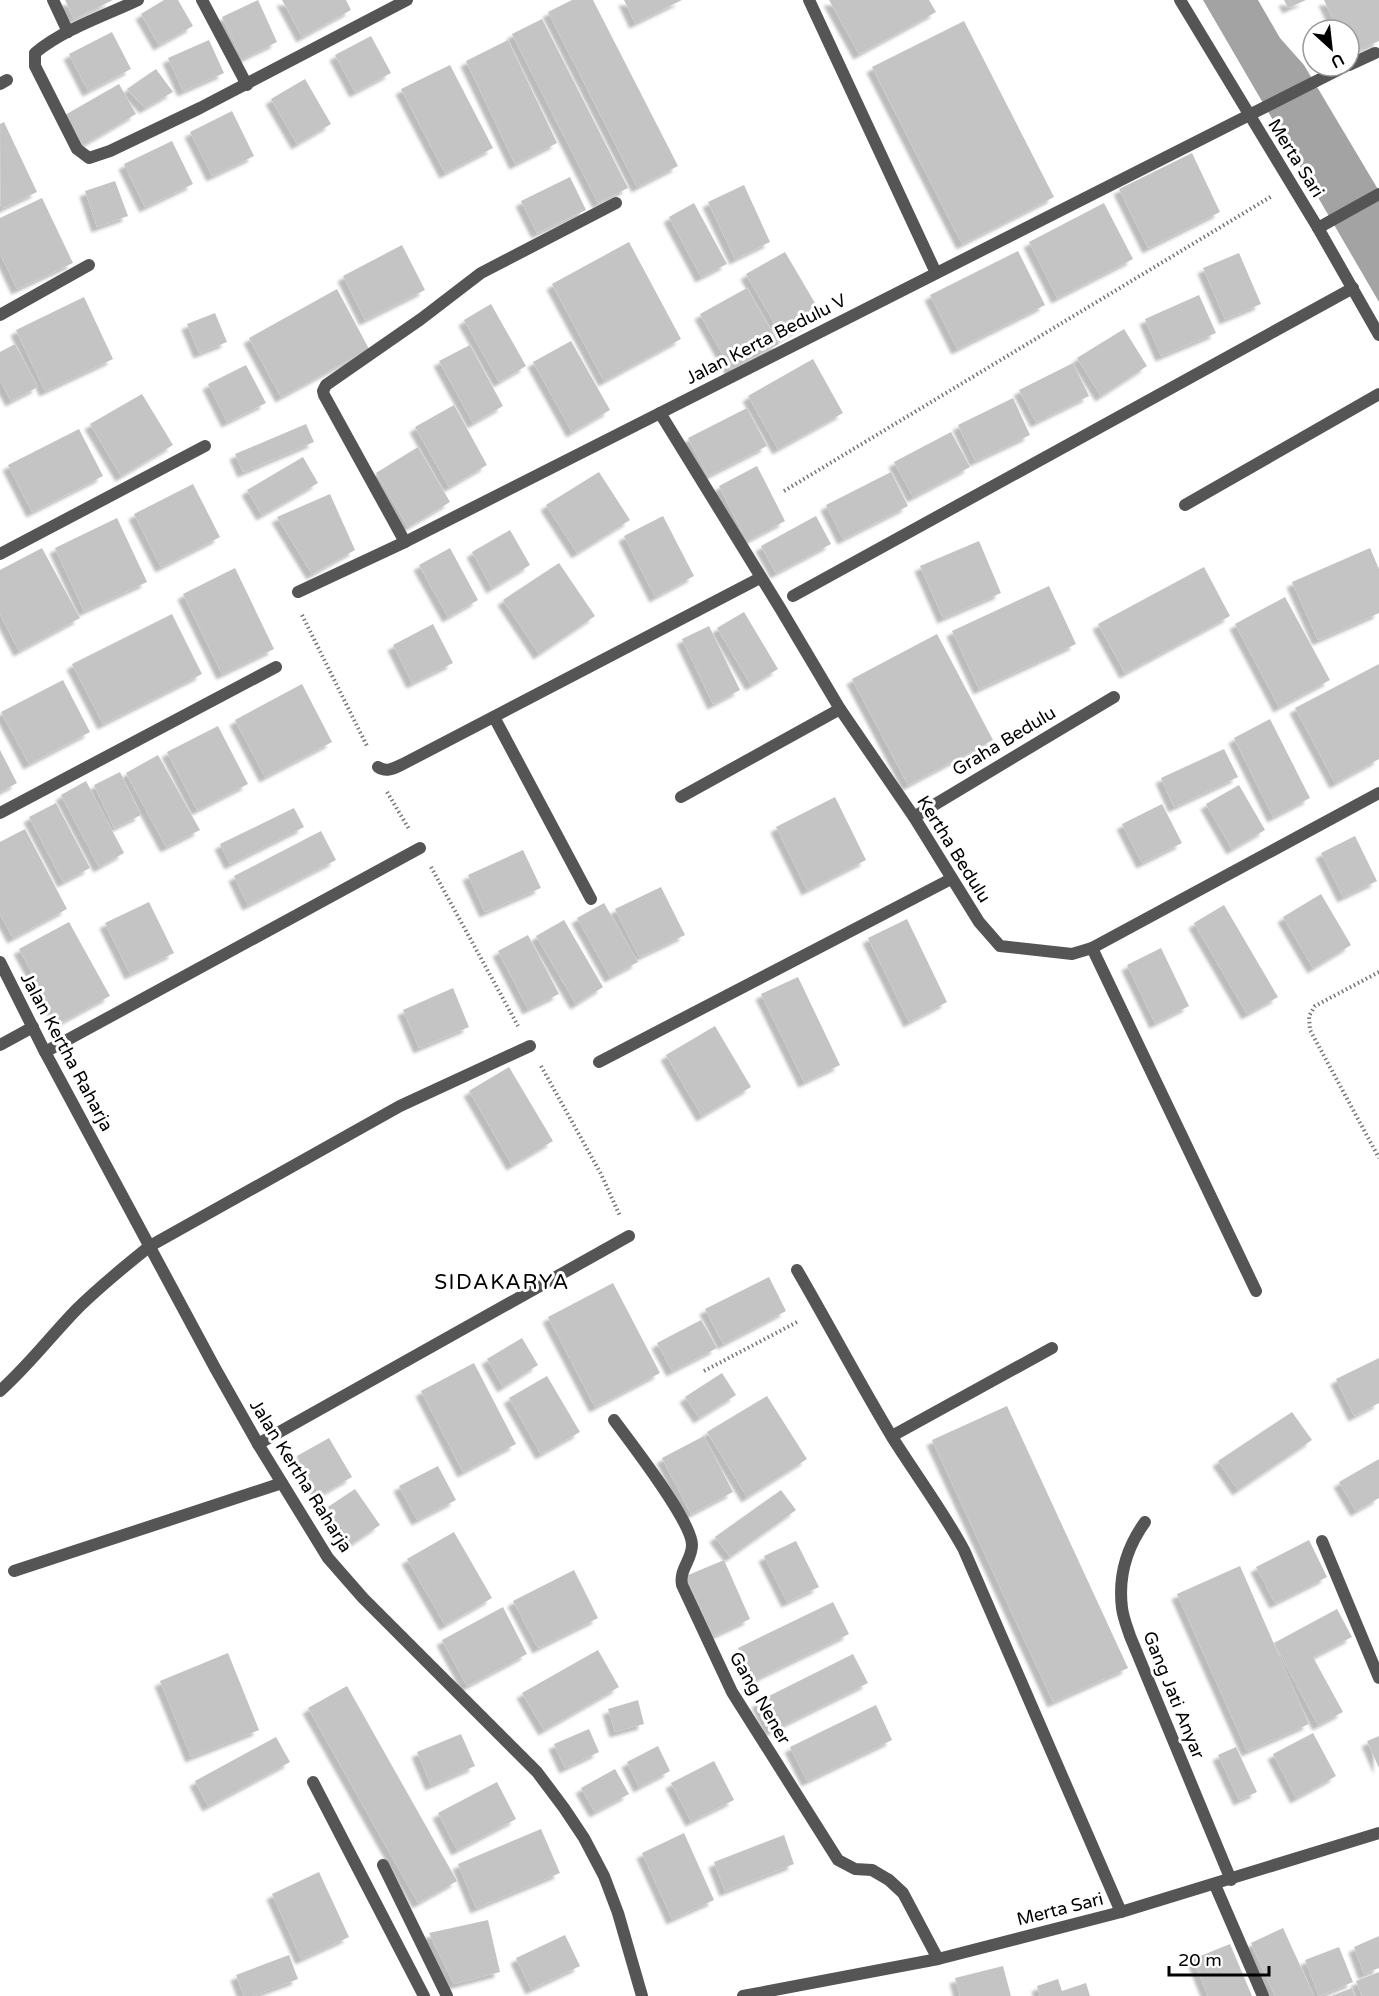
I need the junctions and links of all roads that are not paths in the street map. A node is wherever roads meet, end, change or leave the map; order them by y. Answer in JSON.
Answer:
{"nodes":[{"id":1,"x":53,"y":0,"type":"edge"},
{"id":2,"x":138,"y":0,"type":"edge"},
{"id":3,"x":202,"y":0,"type":"edge"},
{"id":4,"x":407,"y":0,"type":"edge"},
{"id":5,"x":809,"y":0,"type":"edge"},
{"id":6,"x":1180,"y":0,"type":"edge"},
{"id":7,"x":68,"y":32,"type":"junction"},
{"id":8,"x":1375,"y":52,"type":"dead end"},
{"id":9,"x":1361,"y":59,"type":"edge"},
{"id":10,"x":1321,"y":78,"type":"edge"},
{"id":11,"x":247,"y":85,"type":"junction"},
{"id":12,"x":1253,"y":114,"type":"junction"},
{"id":13,"x":1379,"y":194,"type":"edge"},
{"id":14,"x":616,"y":203,"type":"dead end"},
{"id":15,"x":1324,"y":226,"type":"junction"},
{"id":16,"x":89,"y":265,"type":"dead end"},
{"id":17,"x":936,"y":273,"type":"junction"},
{"id":18,"x":1353,"y":288,"type":"junction"},
{"id":19,"x":0,"y":315,"type":"edge"},
{"id":20,"x":1379,"y":335,"type":"edge"},
{"id":21,"x":1379,"y":394,"type":"edge"},
{"id":22,"x":660,"y":413,"type":"junction"},
{"id":23,"x":205,"y":446,"type":"dead end"},
{"id":24,"x":1185,"y":505,"type":"dead end"},
{"id":25,"x":405,"y":542,"type":"junction"},
{"id":26,"x":0,"y":554,"type":"edge"},
{"id":27,"x":760,"y":578,"type":"junction"},
{"id":28,"x":298,"y":592,"type":"road end"},
{"id":29,"x":793,"y":596,"type":"dead end"},
{"id":30,"x":276,"y":667,"type":"dead end"},
{"id":31,"x":1114,"y":697,"type":"dead end"},
{"id":32,"x":840,"y":709,"type":"junction"},
{"id":33,"x":494,"y":717,"type":"junction"},
{"id":34,"x":378,"y":767,"type":"road end"},
{"id":35,"x":1379,"y":793,"type":"edge"},
{"id":36,"x":681,"y":797,"type":"dead end"},
{"id":37,"x":0,"y":813,"type":"edge"},
{"id":38,"x":914,"y":817,"type":"junction"},
{"id":39,"x":420,"y":848,"type":"road end"},
{"id":40,"x":951,"y":879,"type":"junction"},
{"id":41,"x":591,"y":899,"type":"dead end"},
{"id":42,"x":1092,"y":948,"type":"junction"},
{"id":43,"x":0,"y":962,"type":"edge"},
{"id":44,"x":33,"y":1028,"type":"junction"},
{"id":45,"x":0,"y":1045,"type":"edge"},
{"id":46,"x":530,"y":1046,"type":"road end"},
{"id":47,"x":45,"y":1052,"type":"junction"},
{"id":48,"x":598,"y":1062,"type":"dead end"},
{"id":49,"x":628,"y":1236,"type":"road end"},
{"id":50,"x":150,"y":1246,"type":"junction"},
{"id":51,"x":797,"y":1270,"type":"dead end"},
{"id":52,"x":1256,"y":1291,"type":"dead end"},
{"id":53,"x":1052,"y":1348,"type":"dead end"},
{"id":54,"x":0,"y":1391,"type":"edge"},
{"id":55,"x":614,"y":1420,"type":"dead end"},
{"id":56,"x":892,"y":1436,"type":"junction"},
{"id":57,"x":258,"y":1444,"type":"junction"},
{"id":58,"x":282,"y":1483,"type":"junction"},
{"id":59,"x":1145,"y":1522,"type":"dead end"},
{"id":60,"x":1322,"y":1541,"type":"dead end"},
{"id":61,"x":14,"y":1571,"type":"dead end"},
{"id":62,"x":1379,"y":1678,"type":"edge"},
{"id":63,"x":313,"y":1782,"type":"dead end"},
{"id":64,"x":1379,"y":1833,"type":"edge"},
{"id":65,"x":383,"y":1865,"type":"dead end"},
{"id":66,"x":1231,"y":1880,"type":"junction"},
{"id":67,"x":1215,"y":1885,"type":"junction"},
{"id":68,"x":1121,"y":1912,"type":"junction"},
{"id":69,"x":938,"y":1959,"type":"junction"},
{"id":70,"x":424,"y":1996,"type":"edge"},
{"id":71,"x":447,"y":1996,"type":"edge"},
{"id":72,"x":642,"y":1996,"type":"edge"},
{"id":73,"x":743,"y":1996,"type":"edge"},
{"id":74,"x":1263,"y":1996,"type":"edge"}],
"edges":[{"from":1,"to":7,"type":"street"},
{"from":2,"to":7,"type":"street"},
{"from":3,"to":11,"type":"street"},
{"from":4,"to":11,"type":"street"},
{"from":5,"to":17,"type":"street"},
{"from":6,"to":12,"type":"street","name":"Merta Sari"},
{"from":7,"to":11,"type":"street"},
{"from":8,"to":9,"type":"street","name":"Jalan Kerta Bedulu V"},
{"from":10,"to":12,"type":"street","name":"Jalan Kerta Bedulu V"},
{"from":12,"to":15,"type":"street","name":"Merta Sari"},
{"from":12,"to":17,"type":"street","name":"Jalan Kerta Bedulu V"},
{"from":13,"to":15,"type":"street"},
{"from":14,"to":25,"type":"street"},
{"from":15,"to":18,"type":"street","name":"Merta Sari"},
{"from":16,"to":19,"type":"street"},
{"from":17,"to":22,"type":"street","name":"Jalan Kerta Bedulu V"},
{"from":18,"to":20,"type":"street","name":"Merta Sari"},
{"from":18,"to":29,"type":"street"},
{"from":21,"to":24,"type":"street"},
{"from":22,"to":25,"type":"street","name":"Jalan Kerta Bedulu V"},
{"from":22,"to":27,"type":"street","name":"Kertha Bedulu"},
{"from":23,"to":26,"type":"street"},
{"from":25,"to":28,"type":"street","name":"Jalan Kerta Bedulu V"},
{"from":27,"to":32,"type":"street","name":"Kertha Bedulu"},
{"from":27,"to":33,"type":"street"},
{"from":30,"to":37,"type":"street"},
{"from":31,"to":38,"type":"street","name":"Graha Bedulu"},
{"from":32,"to":36,"type":"street"},
{"from":32,"to":38,"type":"street","name":"Kertha Bedulu"},
{"from":33,"to":34,"type":"street"},
{"from":33,"to":41,"type":"street"},
{"from":35,"to":42,"type":"street","name":"Kertha Bedulu"},
{"from":38,"to":40,"type":"street","name":"Kertha Bedulu"},
{"from":39,"to":47,"type":"street"},
{"from":40,"to":42,"type":"street","name":"Kertha Bedulu"},
{"from":40,"to":48,"type":"street"},
{"from":42,"to":52,"type":"street"},
{"from":43,"to":44,"type":"street","name":"Jalan Kertha Raharja"},
{"from":44,"to":45,"type":"street"},
{"from":44,"to":47,"type":"street","name":"Jalan Kertha Raharja"},
{"from":46,"to":50,"type":"street"},
{"from":47,"to":50,"type":"street","name":"Jalan Kertha Raharja"},
{"from":49,"to":57,"type":"street"},
{"from":50,"to":54,"type":"street"},
{"from":50,"to":57,"type":"street","name":"Jalan Kertha Raharja"},
{"from":51,"to":56,"type":"street"},
{"from":53,"to":56,"type":"street"},
{"from":55,"to":69,"type":"street","name":"Gang Nener"},
{"from":56,"to":68,"type":"street"},
{"from":57,"to":58,"type":"street","name":"Jalan Kertha Raharja"},
{"from":58,"to":61,"type":"street"},
{"from":58,"to":72,"type":"street","name":"Jalan Kertha Raharja"},
{"from":59,"to":66,"type":"street","name":"Gang Jati Anyar"},
{"from":60,"to":62,"type":"street"},
{"from":63,"to":70,"type":"street"},
{"from":64,"to":66,"type":"street","name":"Merta Sari"},
{"from":65,"to":71,"type":"street"},
{"from":66,"to":67,"type":"street","name":"Merta Sari"},
{"from":67,"to":68,"type":"street","name":"Merta Sari"},
{"from":67,"to":74,"type":"street"},
{"from":68,"to":69,"type":"street","name":"Merta Sari"},
{"from":69,"to":73,"type":"street","name":"Merta Sari"}]}
